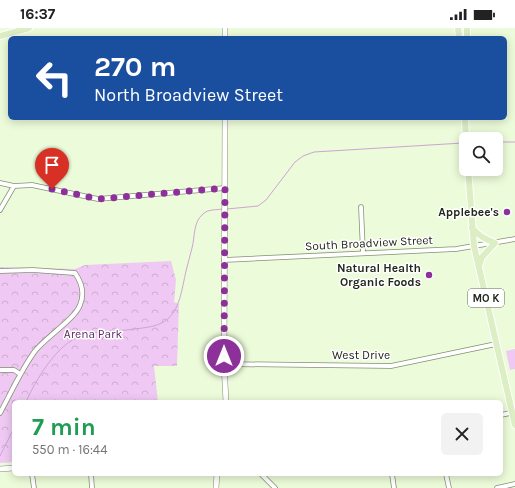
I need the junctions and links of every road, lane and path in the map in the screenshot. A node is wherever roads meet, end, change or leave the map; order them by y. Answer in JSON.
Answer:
{"nodes":[{"id":1,"x":29,"y":28,"type":"edge"},
{"id":2,"x":0,"y":36,"type":"edge"},
{"id":3,"x":225,"y":120,"type":"edge"},
{"id":4,"x":465,"y":120,"type":"edge"},
{"id":5,"x":465,"y":132,"type":"edge"},
{"id":6,"x":468,"y":176,"type":"edge"},
{"id":7,"x":0,"y":183,"type":"edge"},
{"id":8,"x":14,"y":186,"type":"junction"},
{"id":9,"x":225,"y":188,"type":"junction"},
{"id":10,"x":361,"y":207,"type":"dead end"},
{"id":11,"x":0,"y":210,"type":"edge"},
{"id":12,"x":472,"y":228,"type":"junction"},
{"id":13,"x":515,"y":239,"type":"edge"},
{"id":14,"x":495,"y":243,"type":"junction"},
{"id":15,"x":474,"y":246,"type":"junction"},
{"id":16,"x":363,"y":253,"type":"junction"},
{"id":17,"x":224,"y":260,"type":"junction"},
{"id":18,"x":479,"y":266,"type":"junction"},
{"id":19,"x":0,"y":271,"type":"edge"},
{"id":20,"x":496,"y":344,"type":"junction"},
{"id":21,"x":224,"y":364,"type":"junction"},
{"id":22,"x":0,"y":370,"type":"edge"},
{"id":23,"x":20,"y":374,"type":"junction"},
{"id":24,"x":226,"y":400,"type":"edge"},
{"id":25,"x":513,"y":412,"type":"edge"},
{"id":26,"x":0,"y":413,"type":"edge"},
{"id":27,"x":503,"y":414,"type":"edge"},
{"id":28,"x":515,"y":425,"type":"edge"},
{"id":29,"x":12,"y":468,"type":"edge"},
{"id":30,"x":0,"y":469,"type":"edge"},
{"id":31,"x":32,"y":476,"type":"edge"},
{"id":32,"x":90,"y":476,"type":"edge"},
{"id":33,"x":220,"y":476,"type":"edge"},
{"id":34,"x":264,"y":476,"type":"edge"},
{"id":35,"x":392,"y":476,"type":"edge"},
{"id":36,"x":446,"y":476,"type":"edge"},
{"id":37,"x":515,"y":484,"type":"edge"},
{"id":38,"x":217,"y":486,"type":"edge"},
{"id":39,"x":34,"y":488,"type":"edge"},
{"id":40,"x":92,"y":488,"type":"edge"},
{"id":41,"x":275,"y":488,"type":"edge"},
{"id":42,"x":394,"y":488,"type":"edge"},
{"id":43,"x":449,"y":488,"type":"edge"},
{"id":44,"x":497,"y":488,"type":"edge"}],
"edges":[{"from":1,"to":2,"type":"main road"},
{"from":3,"to":9,"type":"street"},
{"from":4,"to":5,"type":"main road"},
{"from":6,"to":12,"type":"main road","number":"MO K"},
{"from":7,"to":8,"type":"street"},
{"from":8,"to":9,"type":"street"},
{"from":8,"to":11,"type":"street"},
{"from":9,"to":17,"type":"street"},
{"from":10,"to":16,"type":"street"},
{"from":12,"to":14,"type":"main road"},
{"from":12,"to":15,"type":"main road","number":"MO K"},
{"from":13,"to":14,"type":"street","name":"South Broadview Street"},
{"from":14,"to":15,"type":"street","name":"South Broadview Street"},
{"from":14,"to":18,"type":"main road"},
{"from":15,"to":16,"type":"street","name":"South Broadview Street"},
{"from":15,"to":18,"type":"main road","number":"MO K"},
{"from":16,"to":17,"type":"street","name":"South Broadview Street"},
{"from":17,"to":21,"type":"street"},
{"from":18,"to":20,"type":"main road","number":"MO K"},
{"from":19,"to":23,"type":"street"},
{"from":20,"to":21,"type":"street","name":"West Drive"},
{"from":20,"to":25,"type":"main road","number":"MO K"},
{"from":21,"to":24,"type":"street"},
{"from":22,"to":23,"type":"street"},
{"from":23,"to":26,"type":"street"},
{"from":25,"to":27,"type":"street"},
{"from":25,"to":28,"type":"main road","number":"MO K"},
{"from":29,"to":30,"type":"street"},
{"from":31,"to":39,"type":"street"},
{"from":32,"to":40,"type":"street"},
{"from":33,"to":38,"type":"street"},
{"from":34,"to":41,"type":"street"},
{"from":35,"to":42,"type":"street"},
{"from":36,"to":43,"type":"street"},
{"from":37,"to":44,"type":"street"}]}
